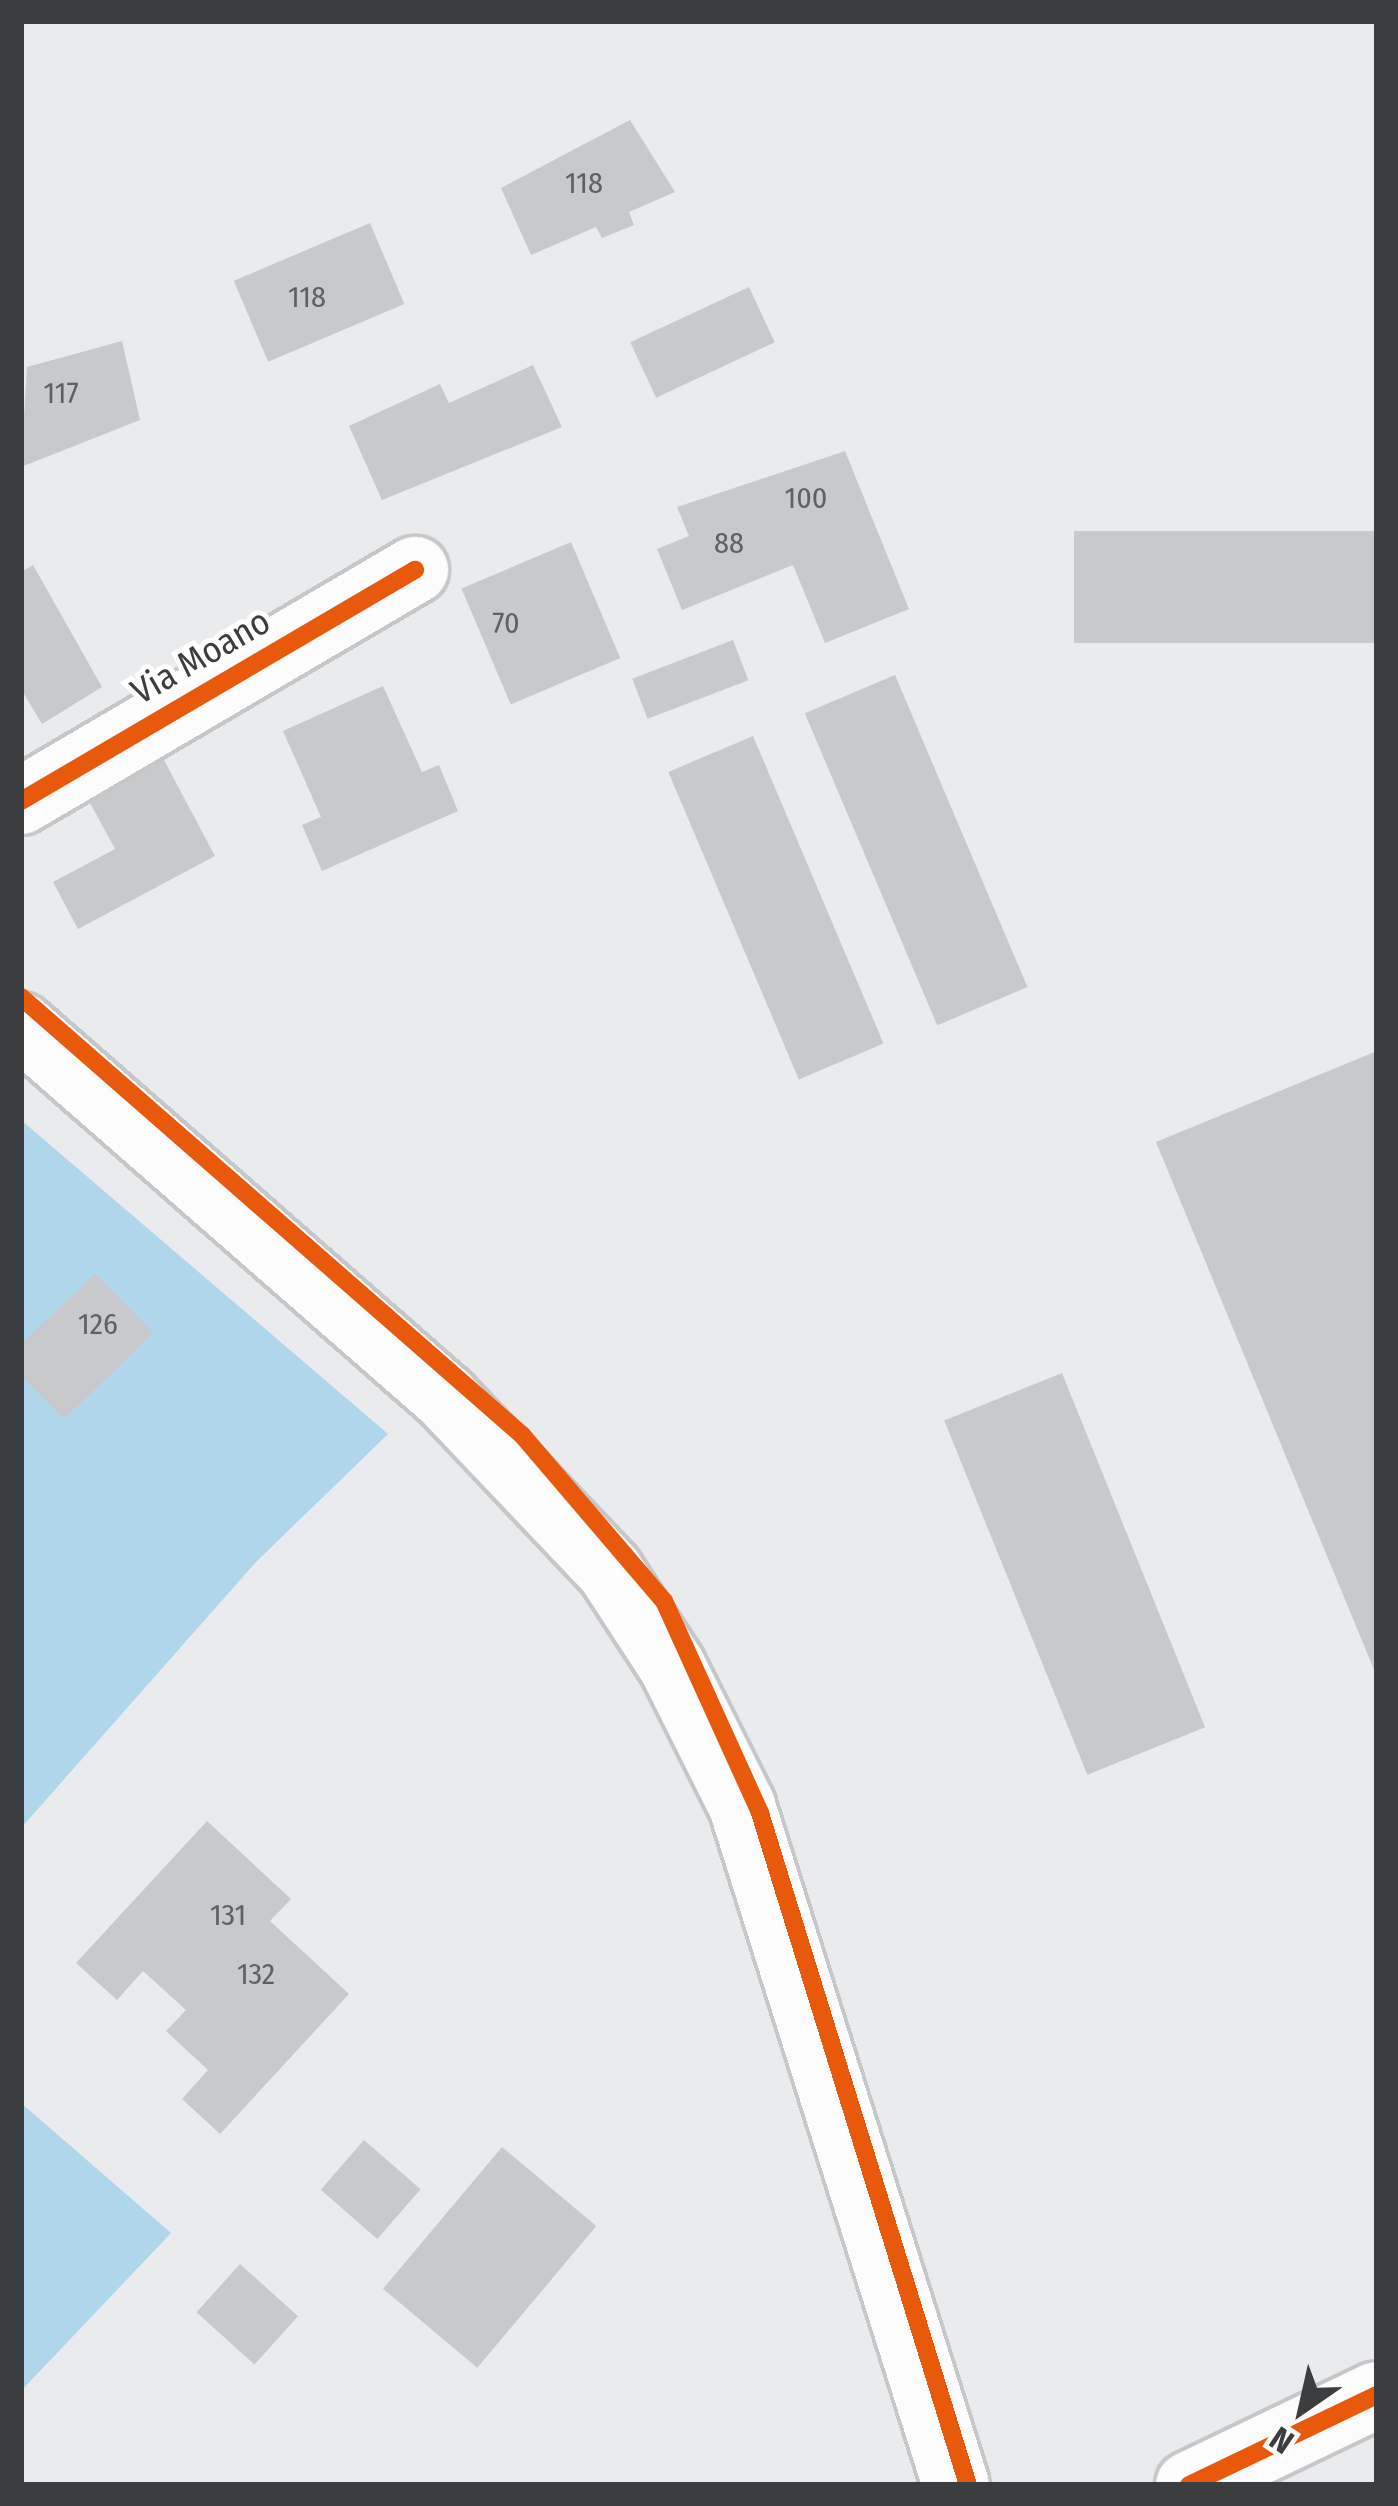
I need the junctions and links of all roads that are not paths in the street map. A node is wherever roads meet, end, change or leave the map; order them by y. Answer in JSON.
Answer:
{"nodes":[{"id":1,"x":415,"y":570,"type":"dead end"},
{"id":2,"x":21,"y":802,"type":"edge"},
{"id":3,"x":21,"y":1026,"type":"edge"},
{"id":4,"x":1377,"y":2395,"type":"edge"},
{"id":5,"x":956,"y":2485,"type":"edge"},
{"id":6,"x":1189,"y":2485,"type":"edge"}],
"edges":[{"from":1,"to":2,"type":"main road","name":"Via Moano"},
{"from":3,"to":5,"type":"main road"},
{"from":4,"to":6,"type":"main road"}]}
